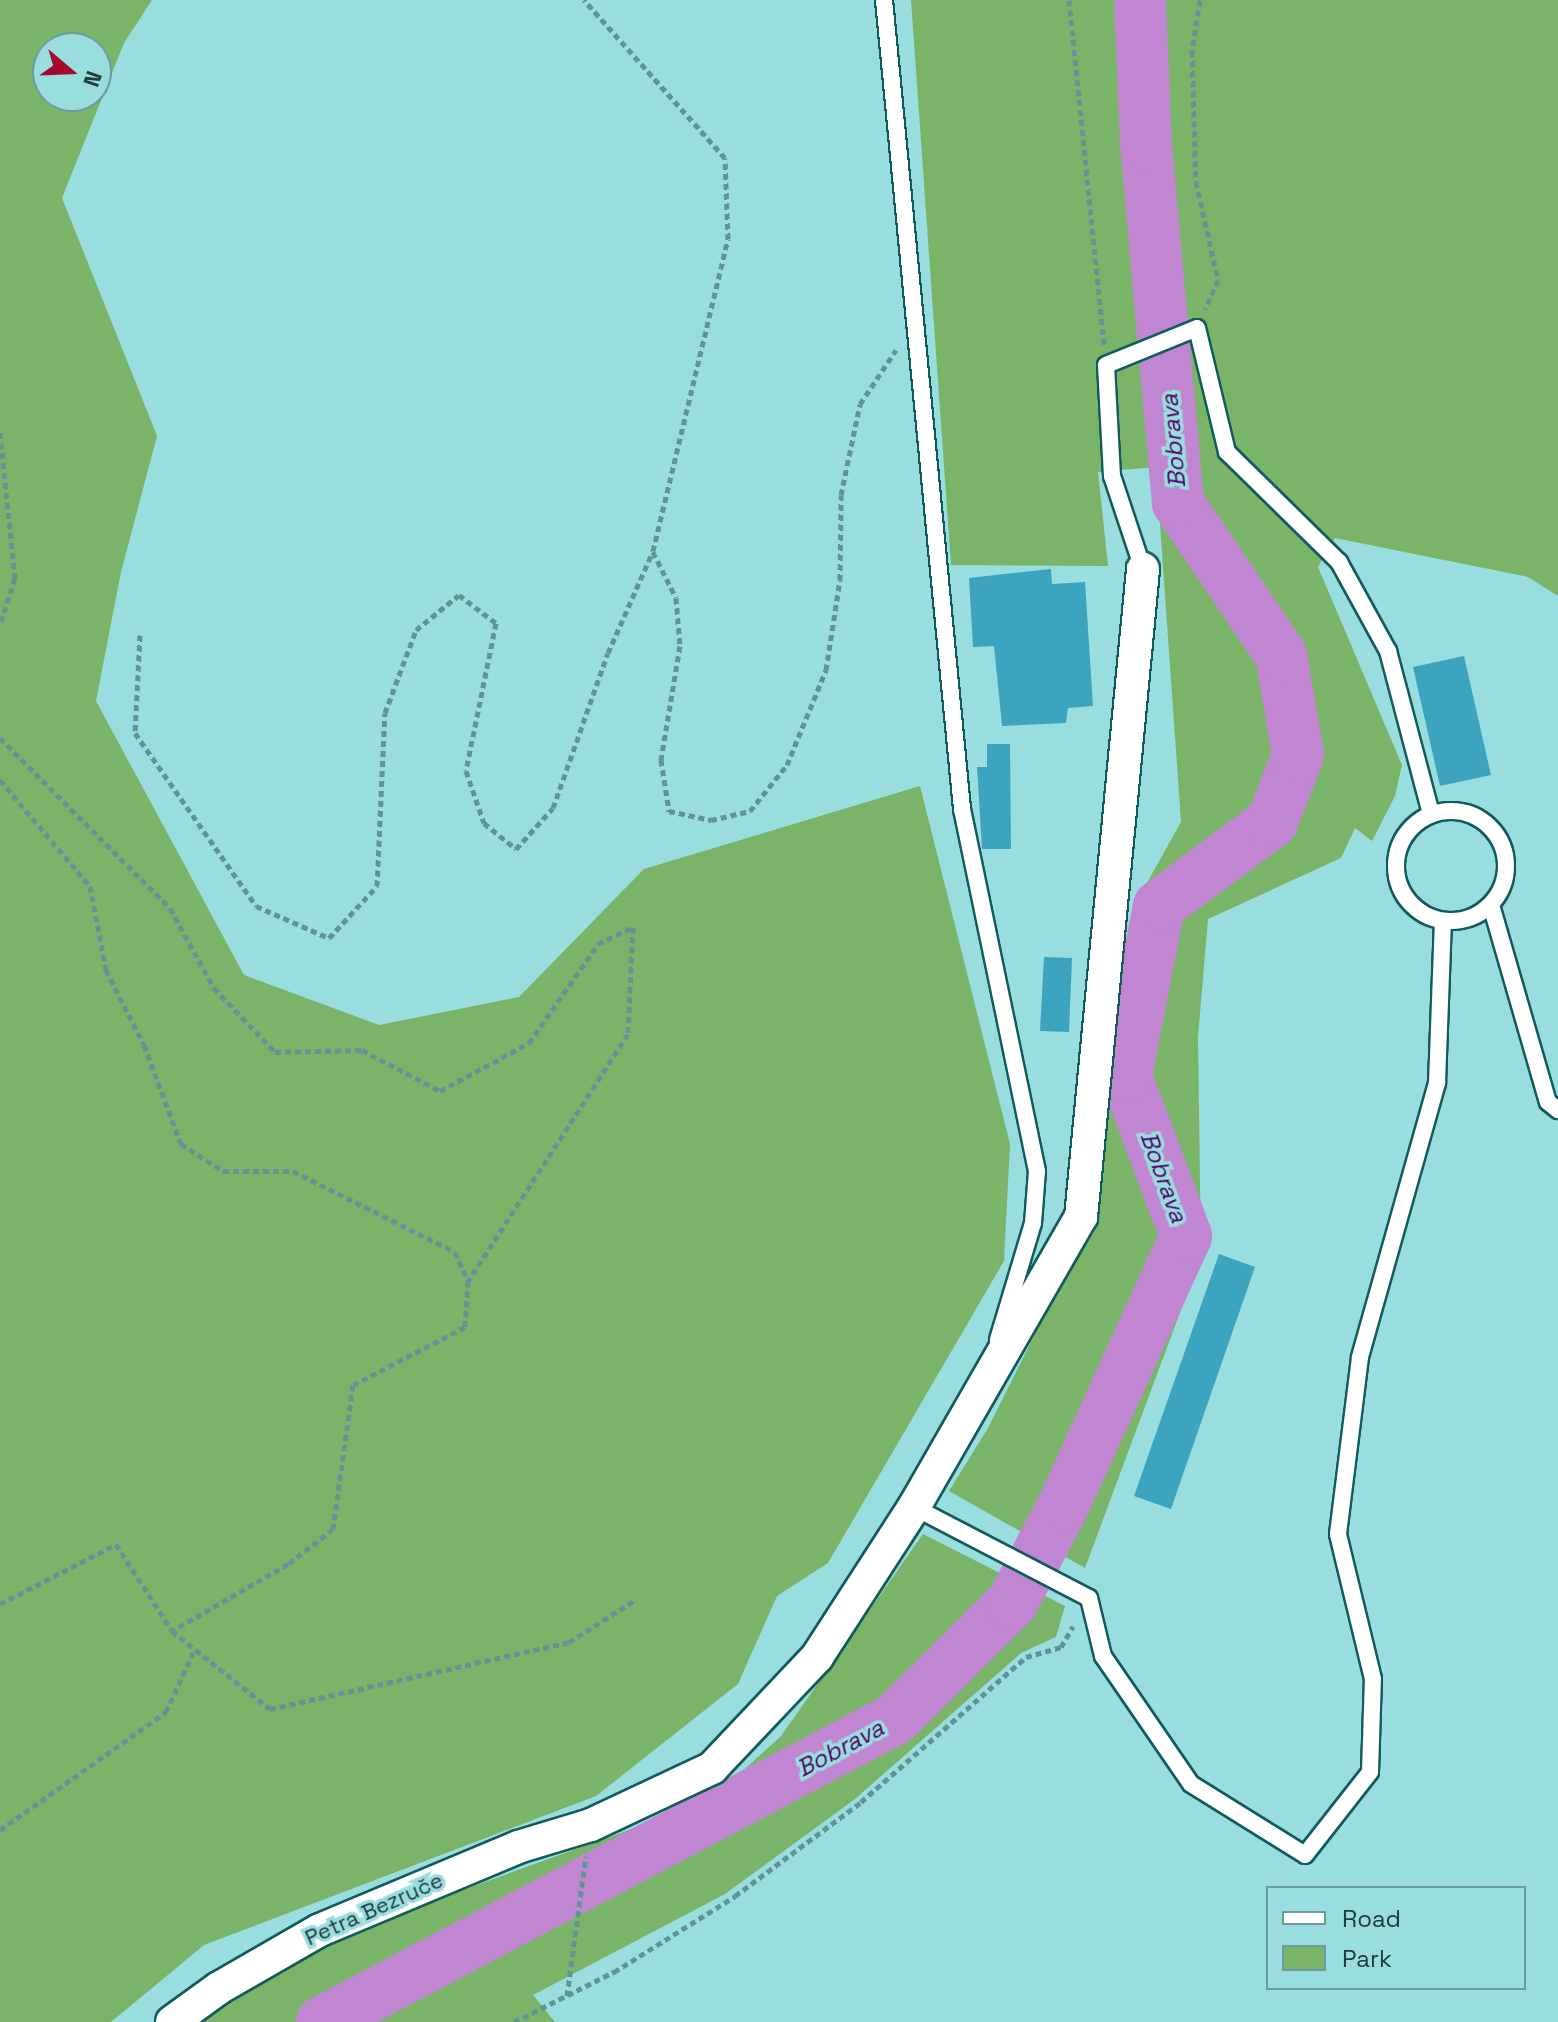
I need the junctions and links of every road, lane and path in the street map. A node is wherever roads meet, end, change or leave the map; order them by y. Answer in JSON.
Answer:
{"nodes":[{"id":1,"x":584,"y":0,"type":"edge"},
{"id":2,"x":884,"y":0,"type":"edge"},
{"id":3,"x":1069,"y":0,"type":"edge"},
{"id":4,"x":1200,"y":0,"type":"edge"},
{"id":5,"x":912,"y":326,"type":"junction"},
{"id":6,"x":1191,"y":330,"type":"junction"},
{"id":7,"x":1114,"y":362,"type":"junction"},
{"id":8,"x":0,"y":433,"type":"edge"},
{"id":9,"x":653,"y":551,"type":"junction"},
{"id":10,"x":1143,"y":569,"type":"joint"},
{"id":11,"x":0,"y":625,"type":"edge"},
{"id":12,"x":140,"y":635,"type":"dead end"},
{"id":13,"x":0,"y":738,"type":"edge"},
{"id":14,"x":0,"y":780,"type":"edge"},
{"id":15,"x":1431,"y":814,"type":"junction"},
{"id":16,"x":1491,"y":905,"type":"junction"},
{"id":17,"x":1443,"y":921,"type":"junction"},
{"id":18,"x":1558,"y":1110,"type":"edge"},
{"id":19,"x":468,"y":1281,"type":"junction"},
{"id":20,"x":987,"y":1380,"type":"junction"},
{"id":21,"x":914,"y":1507,"type":"junction"},
{"id":22,"x":1089,"y":1598,"type":"junction"},
{"id":23,"x":635,"y":1600,"type":"dead end"},
{"id":24,"x":0,"y":1604,"type":"edge"},
{"id":25,"x":172,"y":1631,"type":"junction"},
{"id":26,"x":193,"y":1653,"type":"junction"},
{"id":27,"x":591,"y":1825,"type":"junction"},
{"id":28,"x":0,"y":1830,"type":"edge"},
{"id":29,"x":567,"y":1997,"type":"junction"},
{"id":30,"x":172,"y":2022,"type":"edge"},
{"id":31,"x":514,"y":2022,"type":"edge"}],
"edges":[{"from":1,"to":9,"type":"path"},
{"from":2,"to":5,"type":"lane"},
{"from":3,"to":7,"type":"path"},
{"from":4,"to":6,"type":"path"},
{"from":5,"to":9,"type":"path"},
{"from":5,"to":20,"type":"lane"},
{"from":6,"to":7,"type":"lane"},
{"from":6,"to":15,"type":"lane"},
{"from":7,"to":10,"type":"lane"},
{"from":8,"to":11,"type":"path"},
{"from":9,"to":12,"type":"path"},
{"from":10,"to":20,"type":"street","name":"Petra Bezruče"},
{"from":13,"to":19,"type":"path"},
{"from":14,"to":19,"type":"path"},
{"from":15,"to":16,"type":"lane"},
{"from":15,"to":17,"type":"lane"},
{"from":16,"to":17,"type":"lane"},
{"from":16,"to":18,"type":"lane"},
{"from":17,"to":22,"type":"lane"},
{"from":19,"to":25,"type":"path"},
{"from":20,"to":21,"type":"street","name":"Petra Bezruče"},
{"from":21,"to":22,"type":"lane"},
{"from":21,"to":27,"type":"street","name":"Petra Bezruče"},
{"from":22,"to":29,"type":"path"},
{"from":23,"to":26,"type":"path"},
{"from":24,"to":25,"type":"path"},
{"from":25,"to":26,"type":"path"},
{"from":26,"to":28,"type":"path"},
{"from":27,"to":29,"type":"path"},
{"from":27,"to":30,"type":"street","name":"Petra Bezruče"},
{"from":29,"to":31,"type":"path"}]}
